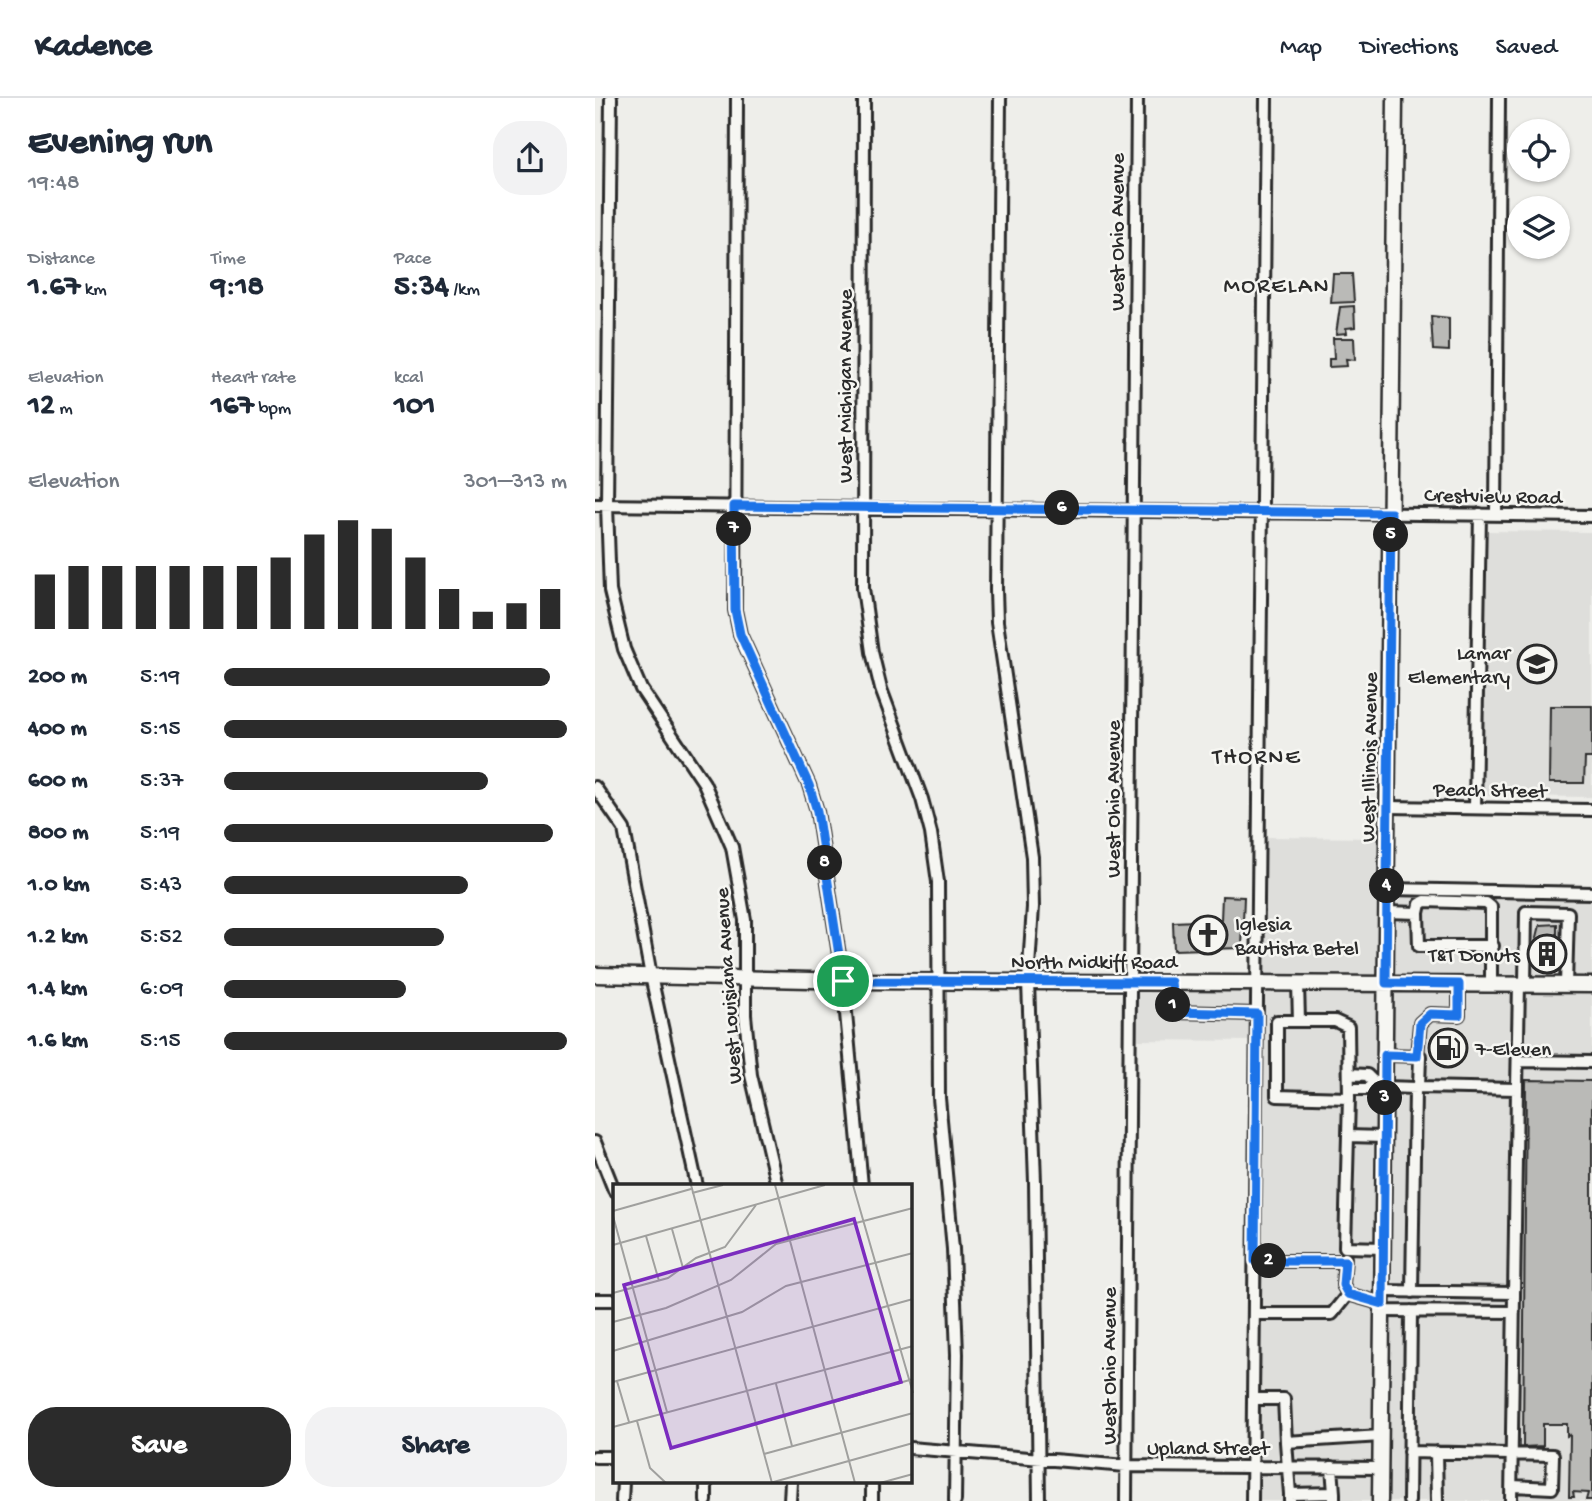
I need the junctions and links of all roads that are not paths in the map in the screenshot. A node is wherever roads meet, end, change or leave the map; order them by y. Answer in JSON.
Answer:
{"nodes":[{"id":1,"x":611,"y":98,"type":"edge"},
{"id":2,"x":737,"y":98,"type":"edge"},
{"id":3,"x":864,"y":98,"type":"edge"},
{"id":4,"x":1000,"y":98,"type":"edge"},
{"id":5,"x":1137,"y":98,"type":"edge"},
{"id":6,"x":1266,"y":98,"type":"edge"},
{"id":7,"x":1395,"y":98,"type":"edge"},
{"id":8,"x":1499,"y":98,"type":"edge"},
{"id":9,"x":595,"y":505,"type":"edge"},
{"id":10,"x":607,"y":505,"type":"junction"},
{"id":11,"x":734,"y":506,"type":"junction"},
{"id":12,"x":863,"y":506,"type":"junction"},
{"id":13,"x":997,"y":508,"type":"junction"},
{"id":14,"x":1134,"y":509,"type":"junction"},
{"id":15,"x":1261,"y":511,"type":"junction"},
{"id":16,"x":1391,"y":513,"type":"junction"},
{"id":17,"x":1480,"y":514,"type":"junction"},
{"id":18,"x":1496,"y":514,"type":"junction"},
{"id":19,"x":1592,"y":516,"type":"edge"},
{"id":20,"x":595,"y":787,"type":"edge"},
{"id":21,"x":1388,"y":807,"type":"junction"},
{"id":22,"x":1475,"y":808,"type":"junction"},
{"id":23,"x":1592,"y":810,"type":"edge"},
{"id":24,"x":1387,"y":889,"type":"junction"},
{"id":25,"x":1592,"y":893,"type":"edge"},
{"id":26,"x":1387,"y":912,"type":"junction"},
{"id":27,"x":1418,"y":913,"type":"junction"},
{"id":28,"x":1493,"y":946,"type":"junction"},
{"id":29,"x":595,"y":975,"type":"edge"},
{"id":30,"x":651,"y":976,"type":"junction"},
{"id":31,"x":745,"y":978,"type":"junction"},
{"id":32,"x":843,"y":981,"type":"junction"},
{"id":33,"x":938,"y":981,"type":"junction"},
{"id":34,"x":1028,"y":982,"type":"junction"},
{"id":35,"x":1130,"y":982,"type":"junction"},
{"id":36,"x":1171,"y":982,"type":"junction"},
{"id":37,"x":1257,"y":982,"type":"junction"},
{"id":38,"x":1298,"y":983,"type":"junction"},
{"id":39,"x":1386,"y":983,"type":"junction"},
{"id":40,"x":1459,"y":984,"type":"junction"},
{"id":41,"x":1491,"y":984,"type":"junction"},
{"id":42,"x":1522,"y":984,"type":"junction"},
{"id":43,"x":1566,"y":985,"type":"junction"},
{"id":44,"x":1592,"y":985,"type":"edge"},
{"id":45,"x":1257,"y":1014,"type":"junction"},
{"id":46,"x":1299,"y":1021,"type":"junction"},
{"id":47,"x":1385,"y":1055,"type":"junction"},
{"id":48,"x":1417,"y":1056,"type":"junction"},
{"id":49,"x":1518,"y":1060,"type":"junction"},
{"id":50,"x":1592,"y":1062,"type":"edge"},
{"id":51,"x":1349,"y":1074,"type":"junction"},
{"id":52,"x":1381,"y":1083,"type":"junction"},
{"id":53,"x":1418,"y":1088,"type":"junction"},
{"id":54,"x":1517,"y":1089,"type":"junction"},
{"id":55,"x":1349,"y":1093,"type":"junction"},
{"id":56,"x":1348,"y":1136,"type":"junction"},
{"id":57,"x":1384,"y":1137,"type":"junction"},
{"id":58,"x":595,"y":1143,"type":"edge"},
{"id":59,"x":697,"y":1184,"type":"edge"},
{"id":60,"x":777,"y":1184,"type":"edge"},
{"id":61,"x":862,"y":1184,"type":"edge"},
{"id":62,"x":613,"y":1188,"type":"edge"},
{"id":63,"x":1345,"y":1247,"type":"junction"},
{"id":64,"x":1383,"y":1248,"type":"junction"},
{"id":65,"x":1255,"y":1261,"type":"junction"},
{"id":66,"x":1345,"y":1261,"type":"junction"},
{"id":67,"x":1412,"y":1292,"type":"junction"},
{"id":68,"x":1514,"y":1293,"type":"junction"},
{"id":69,"x":1348,"y":1294,"type":"junction"},
{"id":70,"x":595,"y":1300,"type":"edge"},
{"id":71,"x":613,"y":1300,"type":"edge"},
{"id":72,"x":1383,"y":1302,"type":"junction"},
{"id":73,"x":1411,"y":1311,"type":"junction"},
{"id":74,"x":1514,"y":1312,"type":"junction"},
{"id":75,"x":1254,"y":1314,"type":"junction"},
{"id":76,"x":1254,"y":1399,"type":"junction"},
{"id":77,"x":1381,"y":1436,"type":"junction"},
{"id":78,"x":1286,"y":1442,"type":"junction"},
{"id":79,"x":912,"y":1448,"type":"edge"},
{"id":80,"x":955,"y":1451,"type":"junction"},
{"id":81,"x":1409,"y":1452,"type":"junction"},
{"id":82,"x":1436,"y":1452,"type":"junction"},
{"id":83,"x":1512,"y":1453,"type":"junction"},
{"id":84,"x":595,"y":1457,"type":"edge"},
{"id":85,"x":613,"y":1457,"type":"edge"},
{"id":86,"x":1039,"y":1460,"type":"junction"},
{"id":87,"x":1126,"y":1466,"type":"junction"},
{"id":88,"x":1253,"y":1466,"type":"junction"},
{"id":89,"x":1286,"y":1467,"type":"junction"},
{"id":90,"x":1332,"y":1467,"type":"junction"},
{"id":91,"x":1381,"y":1468,"type":"junction"},
{"id":92,"x":1512,"y":1486,"type":"junction"},
{"id":93,"x":1552,"y":1488,"type":"junction"},
{"id":94,"x":1290,"y":1497,"type":"edge"},
{"id":95,"x":1334,"y":1497,"type":"edge"},
{"id":96,"x":954,"y":1501,"type":"edge"},
{"id":97,"x":1039,"y":1501,"type":"edge"},
{"id":98,"x":1126,"y":1501,"type":"edge"},
{"id":99,"x":1252,"y":1501,"type":"edge"},
{"id":100,"x":1380,"y":1501,"type":"edge"},
{"id":101,"x":1409,"y":1501,"type":"edge"},
{"id":102,"x":1437,"y":1501,"type":"edge"},
{"id":103,"x":1511,"y":1501,"type":"edge"},
{"id":104,"x":1552,"y":1501,"type":"edge"}],
"edges":[{"from":1,"to":10,"type":"street","name":"West Louisiana Avenue"},
{"from":2,"to":11,"type":"street"},
{"from":3,"to":12,"type":"street","name":"West Michigan Avenue"},
{"from":4,"to":13,"type":"street"},
{"from":5,"to":14,"type":"street","name":"West Ohio Avenue"},
{"from":6,"to":15,"type":"street"},
{"from":7,"to":16,"type":"main road","name":"West Illinois Avenue"},
{"from":8,"to":18,"type":"street"},
{"from":9,"to":10,"type":"street","name":"Crestview Road"},
{"from":10,"to":11,"type":"street","name":"Crestview Road"},
{"from":10,"to":31,"type":"street","name":"West Louisiana Avenue"},
{"from":11,"to":12,"type":"street","name":"Crestview Road"},
{"from":11,"to":32,"type":"street"},
{"from":12,"to":13,"type":"street","name":"Crestview Road"},
{"from":12,"to":33,"type":"street","name":"West Michigan Avenue"},
{"from":13,"to":14,"type":"street","name":"Crestview Road"},
{"from":13,"to":34,"type":"street"},
{"from":14,"to":15,"type":"street","name":"Crestview Road"},
{"from":14,"to":35,"type":"street","name":"West Ohio Avenue"},
{"from":15,"to":16,"type":"street","name":"Crestview Road"},
{"from":15,"to":37,"type":"street"},
{"from":16,"to":17,"type":"street","name":"Crestview Road"},
{"from":16,"to":21,"type":"main road","name":"West Illinois Avenue"},
{"from":17,"to":18,"type":"street","name":"Crestview Road"},
{"from":17,"to":22,"type":"street"},
{"from":18,"to":19,"type":"street","name":"Crestview Road"},
{"from":20,"to":30,"type":"street"},
{"from":21,"to":22,"type":"street","name":"Peach Street"},
{"from":21,"to":24,"type":"main road","name":"West Illinois Avenue"},
{"from":22,"to":23,"type":"street","name":"Peach Street"},
{"from":24,"to":25,"type":"street"},
{"from":24,"to":26,"type":"main road","name":"West Illinois Avenue"},
{"from":26,"to":27,"type":"street"},
{"from":26,"to":39,"type":"main road","name":"West Illinois Avenue"},
{"from":27,"to":28,"type":"street"},
{"from":27,"to":28,"type":"street"},
{"from":28,"to":41,"type":"street"},
{"from":29,"to":30,"type":"main road","name":"North Midkiff Road"},
{"from":30,"to":31,"type":"main road","name":"North Midkiff Road"},
{"from":30,"to":59,"type":"street"},
{"from":31,"to":32,"type":"main road","name":"North Midkiff Road"},
{"from":31,"to":60,"type":"street","name":"West Louisiana Avenue"},
{"from":32,"to":33,"type":"main road","name":"North Midkiff Road"},
{"from":32,"to":61,"type":"street"},
{"from":33,"to":34,"type":"main road","name":"North Midkiff Road"},
{"from":33,"to":80,"type":"street","name":"West Michigan Avenue"},
{"from":34,"to":35,"type":"main road","name":"North Midkiff Road"},
{"from":34,"to":86,"type":"street"},
{"from":35,"to":36,"type":"main road","name":"North Midkiff Road"},
{"from":35,"to":87,"type":"street","name":"West Ohio Avenue"},
{"from":36,"to":37,"type":"main road","name":"North Midkiff Road"},
{"from":36,"to":45,"type":"street"},
{"from":37,"to":38,"type":"main road","name":"North Midkiff Road"},
{"from":37,"to":45,"type":"street"},
{"from":38,"to":39,"type":"main road","name":"North Midkiff Road"},
{"from":38,"to":46,"type":"street"},
{"from":39,"to":40,"type":"main road","name":"North Midkiff Road"},
{"from":39,"to":47,"type":"main road","name":"West Illinois Avenue"},
{"from":40,"to":41,"type":"main road","name":"North Midkiff Road"},
{"from":40,"to":48,"type":"street"},
{"from":41,"to":42,"type":"main road","name":"North Midkiff Road"},
{"from":42,"to":43,"type":"main road","name":"North Midkiff Road"},
{"from":42,"to":43,"type":"street"},
{"from":42,"to":49,"type":"street"},
{"from":43,"to":44,"type":"main road","name":"North Midkiff Road"},
{"from":45,"to":65,"type":"street"},
{"from":46,"to":51,"type":"street"},
{"from":46,"to":55,"type":"street"},
{"from":47,"to":48,"type":"street"},
{"from":47,"to":52,"type":"main road","name":"West Illinois Avenue"},
{"from":48,"to":53,"type":"street"},
{"from":49,"to":50,"type":"street"},
{"from":49,"to":54,"type":"street"},
{"from":51,"to":52,"type":"street"},
{"from":51,"to":55,"type":"street"},
{"from":52,"to":53,"type":"street"},
{"from":52,"to":55,"type":"street"},
{"from":52,"to":57,"type":"main road","name":"West Illinois Avenue"},
{"from":53,"to":54,"type":"street"},
{"from":53,"to":67,"type":"street"},
{"from":54,"to":68,"type":"street"},
{"from":55,"to":56,"type":"street"},
{"from":56,"to":57,"type":"street"},
{"from":56,"to":63,"type":"street"},
{"from":57,"to":64,"type":"main road","name":"West Illinois Avenue"},
{"from":58,"to":62,"type":"street"},
{"from":63,"to":64,"type":"street"},
{"from":63,"to":66,"type":"street"},
{"from":64,"to":72,"type":"main road","name":"West Illinois Avenue"},
{"from":65,"to":66,"type":"street"},
{"from":65,"to":75,"type":"street"},
{"from":66,"to":69,"type":"street"},
{"from":67,"to":68,"type":"street"},
{"from":67,"to":72,"type":"street"},
{"from":68,"to":74,"type":"street"},
{"from":69,"to":72,"type":"street"},
{"from":69,"to":75,"type":"street"},
{"from":70,"to":71,"type":"street"},
{"from":72,"to":73,"type":"street"},
{"from":72,"to":77,"type":"main road","name":"West Illinois Avenue"},
{"from":73,"to":74,"type":"street"},
{"from":73,"to":81,"type":"street"},
{"from":74,"to":83,"type":"street"},
{"from":75,"to":76,"type":"street"},
{"from":76,"to":78,"type":"street"},
{"from":76,"to":88,"type":"street"},
{"from":77,"to":78,"type":"street"},
{"from":77,"to":91,"type":"main road","name":"West Illinois Avenue"},
{"from":78,"to":89,"type":"street"},
{"from":79,"to":80,"type":"street","name":"Upland Street"},
{"from":80,"to":86,"type":"street","name":"Upland Street"},
{"from":80,"to":96,"type":"street","name":"West Michigan Avenue"},
{"from":81,"to":82,"type":"street"},
{"from":81,"to":101,"type":"street"},
{"from":82,"to":83,"type":"street"},
{"from":82,"to":102,"type":"street"},
{"from":83,"to":92,"type":"street"},
{"from":83,"to":93,"type":"street"},
{"from":84,"to":85,"type":"street"},
{"from":86,"to":87,"type":"street","name":"Upland Street"},
{"from":86,"to":97,"type":"street"},
{"from":87,"to":88,"type":"street","name":"Upland Street"},
{"from":87,"to":98,"type":"street","name":"West Ohio Avenue"},
{"from":88,"to":89,"type":"street","name":"Upland Street"},
{"from":88,"to":99,"type":"street"},
{"from":89,"to":90,"type":"street","name":"Upland Street"},
{"from":89,"to":94,"type":"street"},
{"from":90,"to":91,"type":"street","name":"Upland Street"},
{"from":90,"to":95,"type":"street"},
{"from":91,"to":100,"type":"main road","name":"West Illinois Avenue"},
{"from":92,"to":93,"type":"street"},
{"from":92,"to":103,"type":"street"},
{"from":93,"to":104,"type":"street"},
{"from":94,"to":95,"type":"street"}]}
